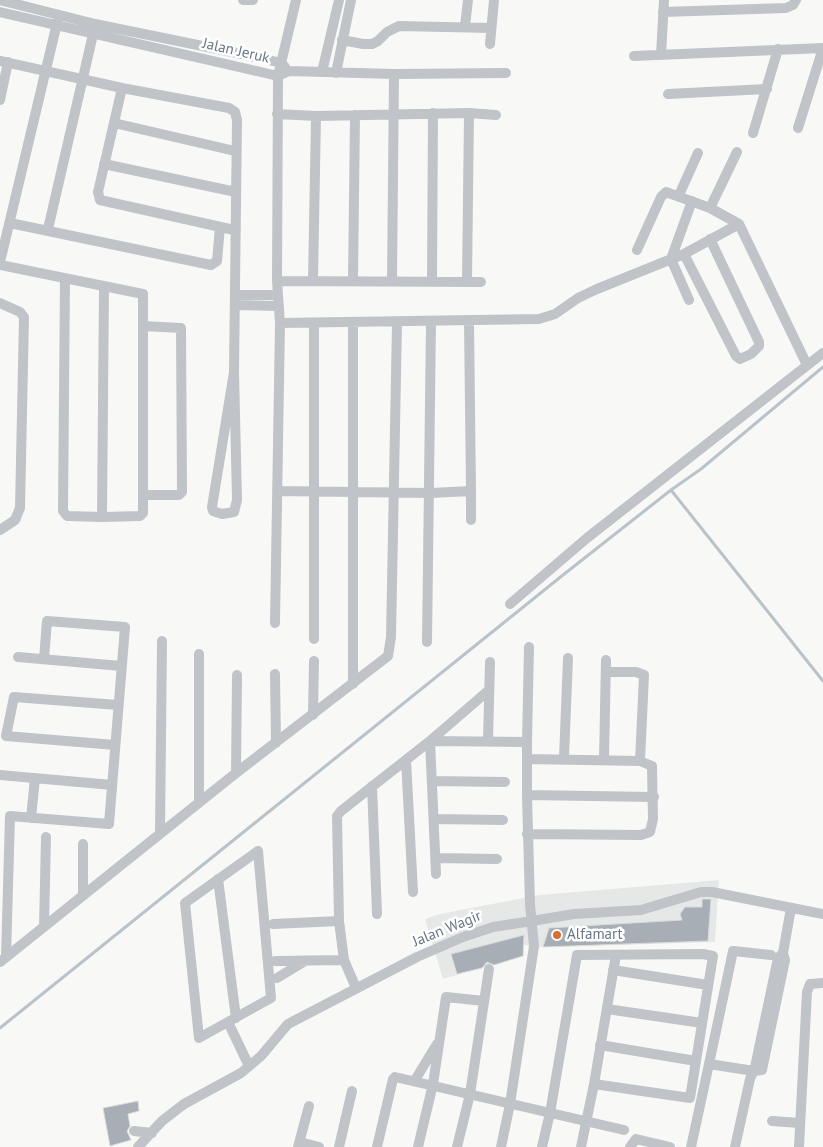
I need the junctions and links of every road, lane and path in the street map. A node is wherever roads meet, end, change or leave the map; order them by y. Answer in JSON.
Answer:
{"nodes":[{"id":1,"x":0,"y":0,"type":"edge"},
{"id":2,"x":243,"y":0,"type":"edge"},
{"id":3,"x":253,"y":0,"type":"edge"},
{"id":4,"x":296,"y":0,"type":"edge"},
{"id":5,"x":338,"y":0,"type":"edge"},
{"id":6,"x":351,"y":0,"type":"edge"},
{"id":7,"x":468,"y":0,"type":"edge"},
{"id":8,"x":494,"y":0,"type":"edge"},
{"id":9,"x":664,"y":0,"type":"edge"},
{"id":10,"x":796,"y":0,"type":"edge"},
{"id":11,"x":0,"y":12,"type":"edge"},
{"id":12,"x":663,"y":12,"type":"junction"},
{"id":13,"x":57,"y":21,"type":"junction"},
{"id":14,"x":464,"y":26,"type":"junction"},
{"id":15,"x":491,"y":28,"type":"junction"},
{"id":16,"x":94,"y":29,"type":"junction"},
{"id":17,"x":342,"y":40,"type":"junction"},
{"id":18,"x":490,"y":44,"type":"dead end"},
{"id":19,"x":823,"y":48,"type":"edge"},
{"id":20,"x":778,"y":49,"type":"junction"},
{"id":21,"x":661,"y":55,"type":"junction"},
{"id":22,"x":634,"y":56,"type":"dead end"},
{"id":23,"x":4,"y":62,"type":"edge"},
{"id":24,"x":281,"y":63,"type":"junction"},
{"id":25,"x":46,"y":71,"type":"junction"},
{"id":26,"x":289,"y":71,"type":"junction"},
{"id":27,"x":322,"y":72,"type":"junction"},
{"id":28,"x":336,"y":73,"type":"junction"},
{"id":29,"x":506,"y":73,"type":"dead end"},
{"id":30,"x":394,"y":74,"type":"junction"},
{"id":31,"x":278,"y":76,"type":"junction"},
{"id":32,"x":84,"y":79,"type":"junction"},
{"id":33,"x":122,"y":88,"type":"junction"},
{"id":34,"x":767,"y":89,"type":"junction"},
{"id":35,"x":668,"y":94,"type":"dead end"},
{"id":36,"x":0,"y":100,"type":"edge"},
{"id":37,"x":433,"y":113,"type":"junction"},
{"id":38,"x":469,"y":113,"type":"junction"},
{"id":39,"x":277,"y":114,"type":"junction"},
{"id":40,"x":394,"y":114,"type":"junction"},
{"id":41,"x":355,"y":115,"type":"junction"},
{"id":42,"x":496,"y":115,"type":"dead end"},
{"id":43,"x":316,"y":116,"type":"junction"},
{"id":44,"x":114,"y":124,"type":"junction"},
{"id":45,"x":798,"y":128,"type":"dead end"},
{"id":46,"x":753,"y":133,"type":"dead end"},
{"id":47,"x":235,"y":151,"type":"junction"},
{"id":48,"x":737,"y":152,"type":"dead end"},
{"id":49,"x":698,"y":153,"type":"dead end"},
{"id":50,"x":104,"y":164,"type":"junction"},
{"id":51,"x":236,"y":192,"type":"junction"},
{"id":52,"x":679,"y":195,"type":"junction"},
{"id":53,"x":692,"y":201,"type":"junction"},
{"id":54,"x":710,"y":208,"type":"junction"},
{"id":55,"x":10,"y":223,"type":"junction"},
{"id":56,"x":739,"y":224,"type":"junction"},
{"id":57,"x":220,"y":227,"type":"junction"},
{"id":58,"x":48,"y":229,"type":"junction"},
{"id":59,"x":234,"y":230,"type":"junction"},
{"id":60,"x":710,"y":239,"type":"junction"},
{"id":61,"x":2,"y":246,"type":"edge"},
{"id":62,"x":637,"y":250,"type":"dead end"},
{"id":63,"x":684,"y":254,"type":"junction"},
{"id":64,"x":671,"y":259,"type":"junction"},
{"id":65,"x":0,"y":264,"type":"edge"},
{"id":66,"x":64,"y":278,"type":"junction"},
{"id":67,"x":353,"y":280,"type":"junction"},
{"id":68,"x":277,"y":281,"type":"junction"},
{"id":69,"x":313,"y":281,"type":"junction"},
{"id":70,"x":392,"y":281,"type":"junction"},
{"id":71,"x":432,"y":282,"type":"junction"},
{"id":72,"x":467,"y":282,"type":"junction"},
{"id":73,"x":481,"y":282,"type":"dead end"},
{"id":74,"x":104,"y":286,"type":"junction"},
{"id":75,"x":278,"y":295,"type":"junction"},
{"id":76,"x":236,"y":300,"type":"junction"},
{"id":77,"x":689,"y":300,"type":"dead end"},
{"id":78,"x":278,"y":306,"type":"junction"},
{"id":79,"x":1,"y":308,"type":"edge"},
{"id":80,"x":353,"y":322,"type":"junction"},
{"id":81,"x":431,"y":322,"type":"junction"},
{"id":82,"x":469,"y":322,"type":"junction"},
{"id":83,"x":280,"y":323,"type":"junction"},
{"id":84,"x":314,"y":323,"type":"junction"},
{"id":85,"x":397,"y":323,"type":"junction"},
{"id":86,"x":144,"y":326,"type":"junction"},
{"id":87,"x":823,"y":353,"type":"edge"},
{"id":88,"x":807,"y":365,"type":"junction"},
{"id":89,"x":234,"y":372,"type":"junction"},
{"id":90,"x":278,"y":491,"type":"junction"},
{"id":91,"x":470,"y":491,"type":"junction"},
{"id":92,"x":315,"y":492,"type":"junction"},
{"id":93,"x":354,"y":492,"type":"junction"},
{"id":94,"x":393,"y":492,"type":"junction"},
{"id":95,"x":431,"y":493,"type":"junction"},
{"id":96,"x":143,"y":495,"type":"junction"},
{"id":97,"x":102,"y":517,"type":"junction"},
{"id":98,"x":471,"y":520,"type":"dead end"},
{"id":99,"x":0,"y":530,"type":"edge"},
{"id":100,"x":510,"y":604,"type":"dead end"},
{"id":101,"x":275,"y":623,"type":"dead end"},
{"id":102,"x":314,"y":639,"type":"dead end"},
{"id":103,"x":162,"y":640,"type":"dead end"},
{"id":104,"x":428,"y":642,"type":"dead end"},
{"id":105,"x":529,"y":647,"type":"dead end"},
{"id":106,"x":199,"y":654,"type":"dead end"},
{"id":107,"x":18,"y":657,"type":"dead end"},
{"id":108,"x":568,"y":658,"type":"dead end"},
{"id":109,"x":44,"y":659,"type":"junction"},
{"id":110,"x":606,"y":660,"type":"dead end"},
{"id":111,"x":314,"y":661,"type":"dead end"},
{"id":112,"x":490,"y":662,"type":"dead end"},
{"id":113,"x":122,"y":666,"type":"junction"},
{"id":114,"x":606,"y":672,"type":"junction"},
{"id":115,"x":275,"y":674,"type":"dead end"},
{"id":116,"x":237,"y":675,"type":"dead end"},
{"id":117,"x":353,"y":684,"type":"junction"},
{"id":118,"x":489,"y":690,"type":"junction"},
{"id":119,"x":118,"y":705,"type":"junction"},
{"id":120,"x":313,"y":715,"type":"junction"},
{"id":121,"x":430,"y":741,"type":"junction"},
{"id":122,"x":488,"y":741,"type":"junction"},
{"id":123,"x":527,"y":742,"type":"junction"},
{"id":124,"x":276,"y":744,"type":"junction"},
{"id":125,"x":115,"y":745,"type":"junction"},
{"id":126,"x":564,"y":758,"type":"junction"},
{"id":127,"x":527,"y":759,"type":"junction"},
{"id":128,"x":604,"y":759,"type":"junction"},
{"id":129,"x":406,"y":760,"type":"junction"},
{"id":130,"x":640,"y":761,"type":"junction"},
{"id":131,"x":236,"y":773,"type":"junction"},
{"id":132,"x":0,"y":775,"type":"edge"},
{"id":133,"x":35,"y":778,"type":"junction"},
{"id":134,"x":432,"y":781,"type":"junction"},
{"id":135,"x":505,"y":782,"type":"dead end"},
{"id":136,"x":112,"y":785,"type":"junction"},
{"id":137,"x":372,"y":786,"type":"junction"},
{"id":138,"x":527,"y":795,"type":"junction"},
{"id":139,"x":654,"y":797,"type":"junction"},
{"id":140,"x":199,"y":803,"type":"junction"},
{"id":141,"x":31,"y":818,"type":"junction"},
{"id":142,"x":434,"y":819,"type":"junction"},
{"id":143,"x":503,"y":820,"type":"dead end"},
{"id":144,"x":160,"y":834,"type":"junction"},
{"id":145,"x":528,"y":834,"type":"junction"},
{"id":146,"x":46,"y":837,"type":"dead end"},
{"id":147,"x":83,"y":844,"type":"dead end"},
{"id":148,"x":436,"y":858,"type":"junction"},
{"id":149,"x":496,"y":858,"type":"dead end"},
{"id":150,"x":436,"y":874,"type":"dead end"},
{"id":151,"x":218,"y":879,"type":"junction"},
{"id":152,"x":413,"y":892,"type":"dead end"},
{"id":153,"x":83,"y":895,"type":"junction"},
{"id":154,"x":791,"y":908,"type":"junction"},
{"id":155,"x":377,"y":914,"type":"dead end"},
{"id":156,"x":823,"y":914,"type":"edge"},
{"id":157,"x":532,"y":921,"type":"junction"},
{"id":158,"x":339,"y":922,"type":"junction"},
{"id":159,"x":273,"y":924,"type":"dead end"},
{"id":160,"x":44,"y":926,"type":"junction"},
{"id":161,"x":616,"y":955,"type":"junction"},
{"id":162,"x":771,"y":955,"type":"dead end"},
{"id":163,"x":3,"y":960,"type":"edge"},
{"id":164,"x":306,"y":960,"type":"junction"},
{"id":165,"x":344,"y":960,"type":"junction"},
{"id":166,"x":275,"y":961,"type":"dead end"},
{"id":167,"x":489,"y":969,"type":"dead end"},
{"id":168,"x":613,"y":970,"type":"junction"},
{"id":169,"x":277,"y":978,"type":"dead end"},
{"id":170,"x":823,"y":983,"type":"edge"},
{"id":171,"x":708,"y":985,"type":"junction"},
{"id":172,"x":356,"y":988,"type":"junction"},
{"id":173,"x":484,"y":1001,"type":"junction"},
{"id":174,"x":607,"y":1009,"type":"junction"},
{"id":175,"x":232,"y":1020,"type":"junction"},
{"id":176,"x":702,"y":1023,"type":"junction"},
{"id":177,"x":440,"y":1038,"type":"junction"},
{"id":178,"x":600,"y":1045,"type":"junction"},
{"id":179,"x":696,"y":1061,"type":"junction"},
{"id":180,"x":709,"y":1064,"type":"junction"},
{"id":181,"x":249,"y":1066,"type":"junction"},
{"id":182,"x":754,"y":1071,"type":"junction"},
{"id":183,"x":415,"y":1080,"type":"junction"},
{"id":184,"x":433,"y":1084,"type":"junction"},
{"id":185,"x":594,"y":1084,"type":"junction"},
{"id":186,"x":352,"y":1091,"type":"dead end"},
{"id":187,"x":470,"y":1094,"type":"junction"},
{"id":188,"x":510,"y":1104,"type":"junction"},
{"id":189,"x":309,"y":1106,"type":"dead end"},
{"id":190,"x":550,"y":1113,"type":"junction"},
{"id":191,"x":587,"y":1121,"type":"junction"},
{"id":192,"x":772,"y":1121,"type":"dead end"},
{"id":193,"x":800,"y":1124,"type":"junction"},
{"id":194,"x":624,"y":1130,"type":"dead end"},
{"id":195,"x":134,"y":1131,"type":"dead end"},
{"id":196,"x":152,"y":1133,"type":"junction"},
{"id":197,"x":299,"y":1144,"type":"edge"},
{"id":198,"x":138,"y":1147,"type":"edge"},
{"id":199,"x":319,"y":1147,"type":"edge"},
{"id":200,"x":339,"y":1147,"type":"edge"},
{"id":201,"x":377,"y":1147,"type":"edge"},
{"id":202,"x":418,"y":1147,"type":"edge"},
{"id":203,"x":456,"y":1147,"type":"edge"},
{"id":204,"x":501,"y":1147,"type":"edge"},
{"id":205,"x":542,"y":1147,"type":"edge"},
{"id":206,"x":581,"y":1147,"type":"edge"},
{"id":207,"x":630,"y":1147,"type":"edge"},
{"id":208,"x":670,"y":1147,"type":"edge"},
{"id":209,"x":691,"y":1147,"type":"edge"},
{"id":210,"x":735,"y":1147,"type":"edge"},
{"id":211,"x":799,"y":1147,"type":"edge"}],
"edges":[{"from":1,"to":13,"type":"street","name":"Jalan Jeruk"},
{"from":2,"to":3,"type":"street"},
{"from":4,"to":24,"type":"street"},
{"from":5,"to":27,"type":"street"},
{"from":6,"to":17,"type":"street"},
{"from":7,"to":14,"type":"street"},
{"from":8,"to":15,"type":"street"},
{"from":9,"to":12,"type":"street"},
{"from":10,"to":12,"type":"street"},
{"from":11,"to":13,"type":"street","name":"Jalan Jeruk"},
{"from":12,"to":21,"type":"street"},
{"from":13,"to":16,"type":"street","name":"Jalan Jeruk"},
{"from":13,"to":25,"type":"street"},
{"from":14,"to":15,"type":"street"},
{"from":14,"to":17,"type":"street"},
{"from":15,"to":18,"type":"street"},
{"from":16,"to":24,"type":"street","name":"Jalan Jeruk"},
{"from":16,"to":31,"type":"street","name":"Jalan Jeruk"},
{"from":16,"to":32,"type":"street"},
{"from":17,"to":28,"type":"street"},
{"from":19,"to":20,"type":"street"},
{"from":19,"to":45,"type":"street"},
{"from":20,"to":21,"type":"street"},
{"from":20,"to":34,"type":"street"},
{"from":21,"to":22,"type":"street"},
{"from":23,"to":25,"type":"street"},
{"from":23,"to":36,"type":"street"},
{"from":24,"to":26,"type":"street","name":"Jalan Jeruk"},
{"from":24,"to":31,"type":"street"},
{"from":25,"to":32,"type":"street"},
{"from":25,"to":55,"type":"street"},
{"from":26,"to":27,"type":"street"},
{"from":26,"to":31,"type":"street","name":"Jalan Jeruk"},
{"from":27,"to":28,"type":"street"},
{"from":28,"to":30,"type":"street"},
{"from":29,"to":30,"type":"street"},
{"from":30,"to":40,"type":"street"},
{"from":31,"to":39,"type":"street"},
{"from":32,"to":33,"type":"street"},
{"from":32,"to":58,"type":"street"},
{"from":33,"to":44,"type":"street"},
{"from":33,"to":47,"type":"street"},
{"from":34,"to":35,"type":"street"},
{"from":34,"to":46,"type":"street"},
{"from":37,"to":38,"type":"street"},
{"from":37,"to":40,"type":"street"},
{"from":37,"to":71,"type":"street"},
{"from":38,"to":42,"type":"street"},
{"from":38,"to":72,"type":"street"},
{"from":39,"to":43,"type":"street"},
{"from":39,"to":68,"type":"street"},
{"from":40,"to":41,"type":"street"},
{"from":40,"to":70,"type":"street"},
{"from":41,"to":43,"type":"street"},
{"from":41,"to":67,"type":"street"},
{"from":43,"to":69,"type":"street"},
{"from":44,"to":47,"type":"street"},
{"from":44,"to":50,"type":"street"},
{"from":47,"to":51,"type":"street"},
{"from":48,"to":54,"type":"street"},
{"from":49,"to":52,"type":"street"},
{"from":50,"to":51,"type":"street"},
{"from":50,"to":57,"type":"street"},
{"from":51,"to":59,"type":"street"},
{"from":52,"to":53,"type":"street"},
{"from":52,"to":62,"type":"street"},
{"from":53,"to":54,"type":"street"},
{"from":53,"to":64,"type":"street"},
{"from":54,"to":56,"type":"street"},
{"from":55,"to":58,"type":"street"},
{"from":55,"to":61,"type":"street"},
{"from":56,"to":60,"type":"street"},
{"from":56,"to":88,"type":"street"},
{"from":57,"to":58,"type":"street"},
{"from":57,"to":59,"type":"street"},
{"from":59,"to":76,"type":"street"},
{"from":60,"to":63,"type":"street"},
{"from":60,"to":63,"type":"street"},
{"from":61,"to":65,"type":"street"},
{"from":63,"to":64,"type":"street"},
{"from":64,"to":77,"type":"street"},
{"from":64,"to":82,"type":"street"},
{"from":65,"to":66,"type":"street"},
{"from":66,"to":74,"type":"street"},
{"from":66,"to":97,"type":"street"},
{"from":67,"to":69,"type":"street"},
{"from":67,"to":70,"type":"street"},
{"from":68,"to":69,"type":"street"},
{"from":68,"to":75,"type":"street"},
{"from":70,"to":71,"type":"street"},
{"from":71,"to":72,"type":"street"},
{"from":72,"to":73,"type":"street"},
{"from":74,"to":86,"type":"street"},
{"from":74,"to":97,"type":"street"},
{"from":75,"to":76,"type":"street"},
{"from":75,"to":78,"type":"street"},
{"from":76,"to":78,"type":"street"},
{"from":76,"to":89,"type":"street"},
{"from":78,"to":83,"type":"street"},
{"from":79,"to":99,"type":"street"},
{"from":80,"to":84,"type":"street"},
{"from":80,"to":85,"type":"street"},
{"from":80,"to":93,"type":"street"},
{"from":81,"to":82,"type":"street"},
{"from":81,"to":85,"type":"street"},
{"from":81,"to":95,"type":"street"},
{"from":82,"to":91,"type":"street"},
{"from":83,"to":84,"type":"street"},
{"from":83,"to":90,"type":"street"},
{"from":84,"to":92,"type":"street"},
{"from":85,"to":94,"type":"street"},
{"from":86,"to":96,"type":"street"},
{"from":86,"to":96,"type":"street"},
{"from":87,"to":88,"type":"street"},
{"from":88,"to":100,"type":"street"},
{"from":89,"to":89,"type":"street"},
{"from":90,"to":92,"type":"street"},
{"from":90,"to":101,"type":"street"},
{"from":91,"to":95,"type":"street"},
{"from":91,"to":98,"type":"street"},
{"from":92,"to":93,"type":"street"},
{"from":92,"to":102,"type":"street"},
{"from":93,"to":94,"type":"street"},
{"from":93,"to":117,"type":"street"},
{"from":94,"to":95,"type":"street"},
{"from":94,"to":117,"type":"street"},
{"from":95,"to":104,"type":"street"},
{"from":96,"to":97,"type":"street"},
{"from":103,"to":144,"type":"street"},
{"from":105,"to":123,"type":"street"},
{"from":106,"to":140,"type":"street"},
{"from":107,"to":109,"type":"street"},
{"from":108,"to":126,"type":"street"},
{"from":109,"to":113,"type":"street"},
{"from":109,"to":113,"type":"street"},
{"from":110,"to":114,"type":"street"},
{"from":111,"to":120,"type":"street"},
{"from":112,"to":118,"type":"street"},
{"from":113,"to":119,"type":"street"},
{"from":114,"to":128,"type":"street"},
{"from":114,"to":130,"type":"street"},
{"from":115,"to":124,"type":"street"},
{"from":116,"to":131,"type":"street"},
{"from":117,"to":120,"type":"street"},
{"from":118,"to":121,"type":"street"},
{"from":118,"to":122,"type":"street"},
{"from":119,"to":125,"type":"street"},
{"from":119,"to":125,"type":"street"},
{"from":120,"to":124,"type":"street"},
{"from":121,"to":122,"type":"street"},
{"from":121,"to":129,"type":"street"},
{"from":121,"to":134,"type":"street"},
{"from":122,"to":123,"type":"street"},
{"from":123,"to":127,"type":"street"},
{"from":124,"to":131,"type":"street"},
{"from":125,"to":136,"type":"street"},
{"from":126,"to":127,"type":"street"},
{"from":126,"to":128,"type":"street"},
{"from":127,"to":138,"type":"street"},
{"from":128,"to":130,"type":"street"},
{"from":129,"to":137,"type":"street"},
{"from":129,"to":152,"type":"street"},
{"from":130,"to":139,"type":"street"},
{"from":131,"to":140,"type":"street"},
{"from":132,"to":133,"type":"street"},
{"from":133,"to":136,"type":"street"},
{"from":133,"to":141,"type":"street"},
{"from":134,"to":135,"type":"street"},
{"from":134,"to":142,"type":"street"},
{"from":136,"to":141,"type":"street"},
{"from":137,"to":155,"type":"street"},
{"from":137,"to":158,"type":"street"},
{"from":138,"to":139,"type":"street"},
{"from":138,"to":145,"type":"street"},
{"from":139,"to":145,"type":"street"},
{"from":140,"to":144,"type":"street"},
{"from":141,"to":163,"type":"street"},
{"from":142,"to":143,"type":"street"},
{"from":142,"to":148,"type":"street"},
{"from":144,"to":153,"type":"street"},
{"from":145,"to":157,"type":"street"},
{"from":146,"to":160,"type":"street"},
{"from":147,"to":153,"type":"street"},
{"from":148,"to":149,"type":"street"},
{"from":148,"to":150,"type":"street"},
{"from":151,"to":175,"type":"street"},
{"from":151,"to":175,"type":"street"},
{"from":151,"to":175,"type":"street"},
{"from":153,"to":160,"type":"street"},
{"from":154,"to":156,"type":"street","name":"Jalan Wagir"},
{"from":154,"to":157,"type":"street","name":"Jalan Wagir"},
{"from":154,"to":182,"type":"street"},
{"from":157,"to":172,"type":"street","name":"Jalan Wagir"},
{"from":157,"to":188,"type":"street"},
{"from":158,"to":159,"type":"street"},
{"from":158,"to":165,"type":"street"},
{"from":160,"to":163,"type":"street"},
{"from":161,"to":168,"type":"street"},
{"from":161,"to":171,"type":"street"},
{"from":161,"to":190,"type":"street"},
{"from":162,"to":180,"type":"street"},
{"from":164,"to":165,"type":"street"},
{"from":164,"to":166,"type":"street"},
{"from":164,"to":169,"type":"street"},
{"from":165,"to":172,"type":"street"},
{"from":167,"to":173,"type":"street"},
{"from":168,"to":171,"type":"street"},
{"from":168,"to":174,"type":"street"},
{"from":170,"to":193,"type":"street"},
{"from":171,"to":176,"type":"street"},
{"from":172,"to":181,"type":"street","name":"Jalan Wagir"},
{"from":173,"to":177,"type":"street"},
{"from":173,"to":187,"type":"street"},
{"from":174,"to":176,"type":"street"},
{"from":174,"to":178,"type":"street"},
{"from":175,"to":181,"type":"street"},
{"from":176,"to":179,"type":"street"},
{"from":177,"to":183,"type":"street"},
{"from":177,"to":184,"type":"street"},
{"from":178,"to":179,"type":"street"},
{"from":178,"to":185,"type":"street"},
{"from":179,"to":185,"type":"street"},
{"from":180,"to":182,"type":"street"},
{"from":180,"to":209,"type":"street"},
{"from":181,"to":196,"type":"street","name":"Jalan Wagir"},
{"from":182,"to":210,"type":"street"},
{"from":183,"to":184,"type":"street"},
{"from":183,"to":201,"type":"street"},
{"from":184,"to":187,"type":"street"},
{"from":184,"to":202,"type":"street"},
{"from":185,"to":191,"type":"street"},
{"from":186,"to":200,"type":"street"},
{"from":187,"to":188,"type":"street"},
{"from":187,"to":203,"type":"street"},
{"from":188,"to":190,"type":"street"},
{"from":188,"to":204,"type":"street"},
{"from":189,"to":197,"type":"street"},
{"from":190,"to":191,"type":"street"},
{"from":190,"to":205,"type":"street"},
{"from":191,"to":194,"type":"street"},
{"from":191,"to":206,"type":"street"},
{"from":192,"to":193,"type":"street"},
{"from":193,"to":211,"type":"street"},
{"from":195,"to":196,"type":"street"},
{"from":196,"to":198,"type":"street","name":"Jalan Wagir"},
{"from":197,"to":199,"type":"street"},
{"from":207,"to":208,"type":"street"}]}
